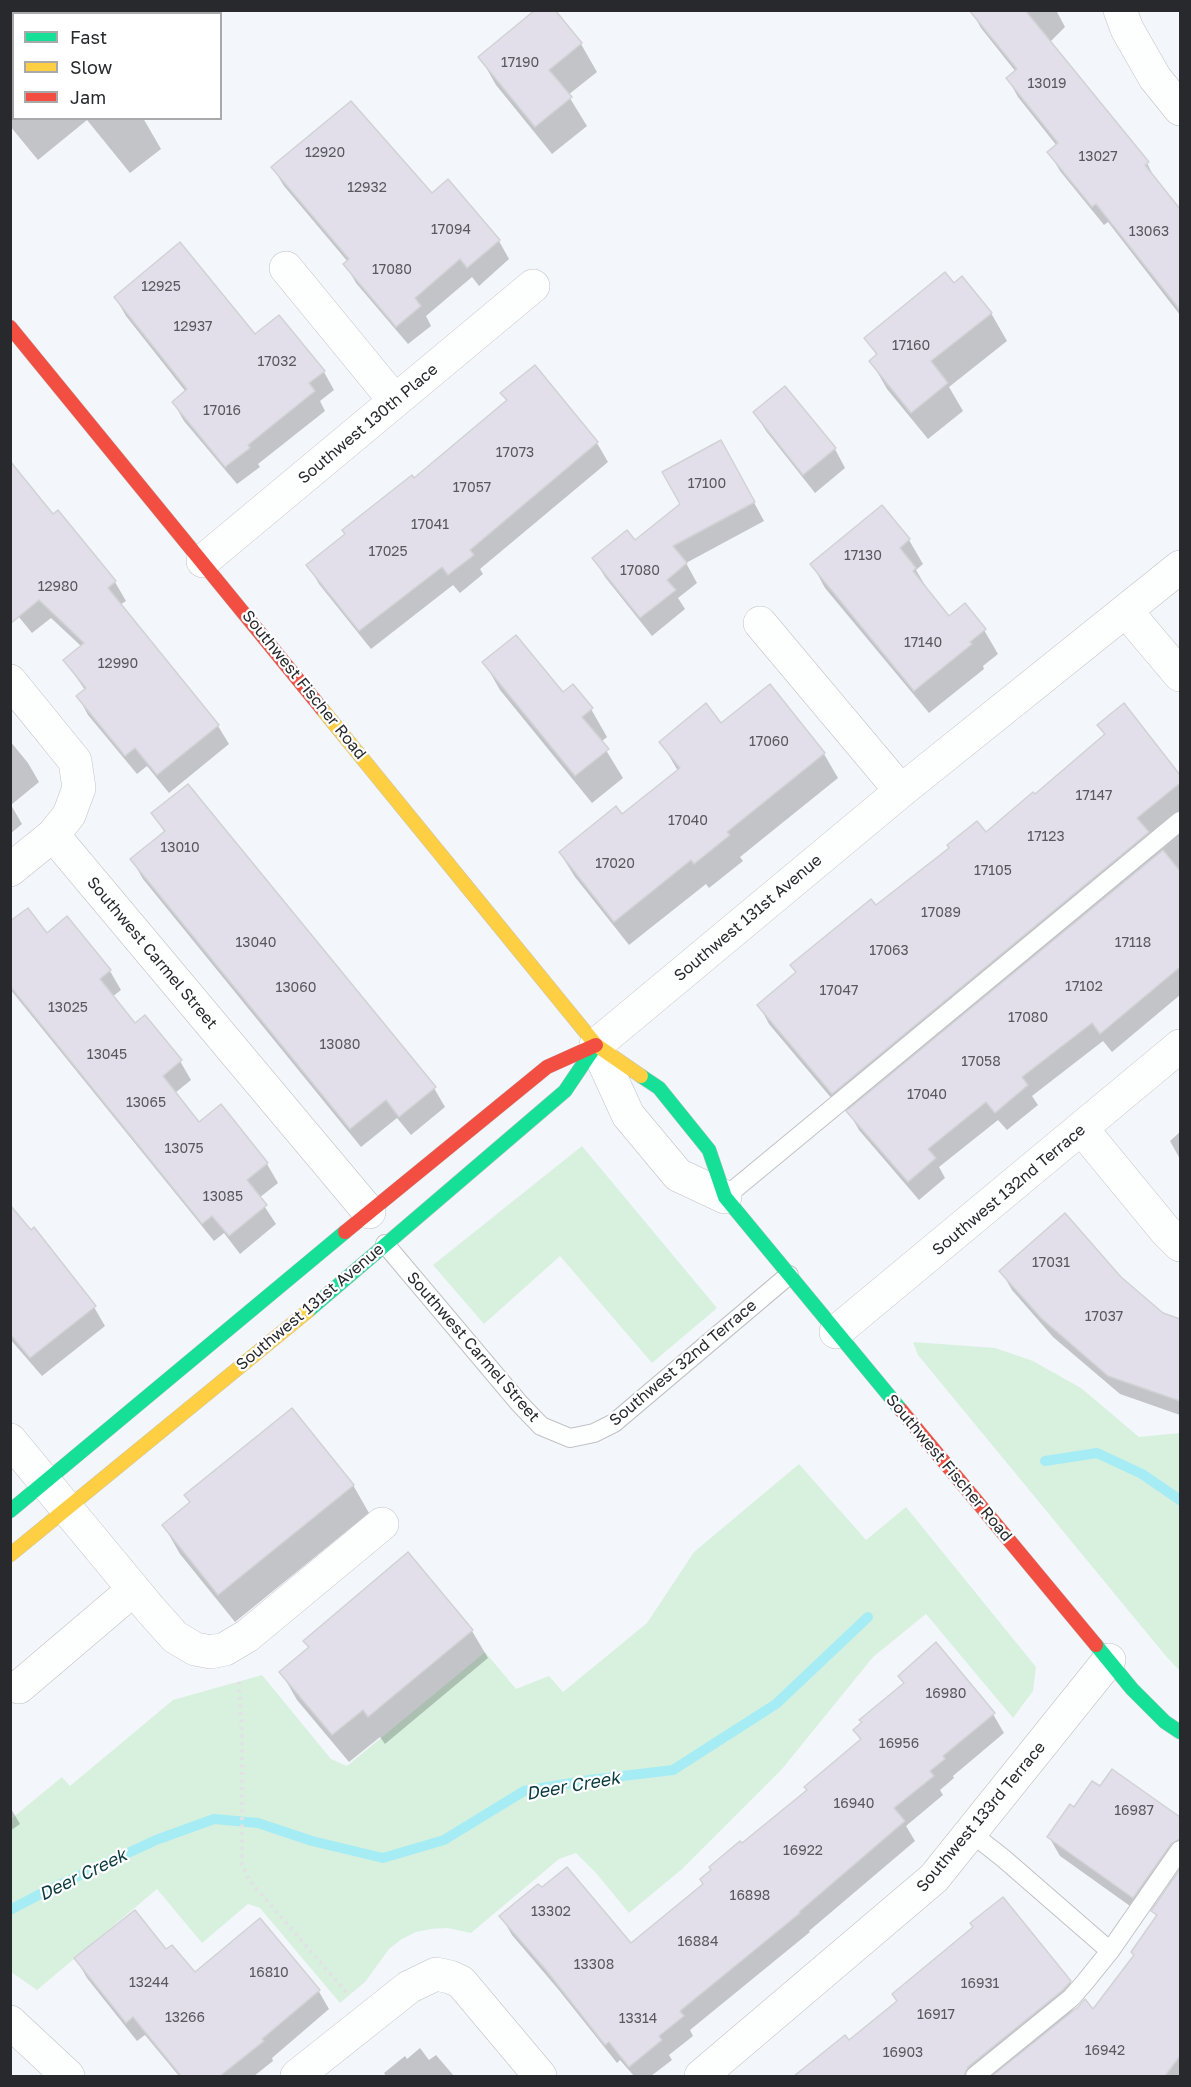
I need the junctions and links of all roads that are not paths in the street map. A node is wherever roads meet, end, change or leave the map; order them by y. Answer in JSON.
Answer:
{"nodes":[{"id":1,"x":1120,"y":10,"type":"edge"},
{"id":2,"x":1180,"y":109,"type":"edge"},
{"id":3,"x":286,"y":268,"type":"dead end"},
{"id":4,"x":533,"y":286,"type":"dead end"},
{"id":5,"x":10,"y":327,"type":"edge"},
{"id":6,"x":395,"y":401,"type":"junction"},
{"id":7,"x":203,"y":561,"type":"junction"},
{"id":8,"x":1180,"y":567,"type":"edge"},
{"id":9,"x":1126,"y":611,"type":"junction"},
{"id":10,"x":760,"y":623,"type":"dead end"},
{"id":11,"x":1180,"y":675,"type":"edge"},
{"id":12,"x":10,"y":681,"type":"edge"},
{"id":13,"x":901,"y":791,"type":"junction"},
{"id":14,"x":1180,"y":822,"type":"edge"},
{"id":15,"x":53,"y":835,"type":"junction"},
{"id":16,"x":10,"y":870,"type":"edge"},
{"id":17,"x":596,"y":1045,"type":"junction"},
{"id":18,"x":1180,"y":1046,"type":"edge"},
{"id":19,"x":1082,"y":1129,"type":"junction"},
{"id":20,"x":725,"y":1197,"type":"junction"},
{"id":21,"x":369,"y":1212,"type":"junction"},
{"id":22,"x":385,"y":1244,"type":"junction"},
{"id":23,"x":1180,"y":1245,"type":"edge"},
{"id":24,"x":789,"y":1275,"type":"junction"},
{"id":25,"x":836,"y":1332,"type":"junction"},
{"id":26,"x":570,"y":1438,"type":"joint"},
{"id":27,"x":10,"y":1440,"type":"edge"},
{"id":28,"x":45,"y":1483,"type":"junction"},
{"id":29,"x":67,"y":1509,"type":"junction"},
{"id":30,"x":10,"y":1511,"type":"edge"},
{"id":31,"x":382,"y":1524,"type":"dead end"},
{"id":32,"x":10,"y":1555,"type":"edge"},
{"id":33,"x":133,"y":1590,"type":"junction"},
{"id":34,"x":1109,"y":1660,"type":"junction"},
{"id":35,"x":19,"y":1687,"type":"dead end"},
{"id":36,"x":1180,"y":1732,"type":"edge"},
{"id":37,"x":970,"y":1832,"type":"junction"},
{"id":38,"x":1180,"y":1850,"type":"edge"},
{"id":39,"x":1110,"y":1951,"type":"junction"},
{"id":40,"x":10,"y":2022,"type":"edge"},
{"id":41,"x":68,"y":2076,"type":"edge"},
{"id":42,"x":297,"y":2076,"type":"edge"},
{"id":43,"x":540,"y":2076,"type":"edge"},
{"id":44,"x":701,"y":2076,"type":"edge"},
{"id":45,"x":975,"y":2076,"type":"edge"}],
"edges":[{"from":1,"to":2,"type":"street"},
{"from":3,"to":6,"type":"street"},
{"from":4,"to":6,"type":"street","name":"Southwest 130th Place"},
{"from":5,"to":7,"type":"street","name":"Southwest Fischer Road"},
{"from":6,"to":7,"type":"street","name":"Southwest 130th Place"},
{"from":7,"to":17,"type":"street","name":"Southwest Fischer Road"},
{"from":8,"to":9,"type":"street","name":"Southwest 131st Avenue"},
{"from":9,"to":11,"type":"street"},
{"from":9,"to":13,"type":"street","name":"Southwest 131st Avenue"},
{"from":10,"to":13,"type":"street"},
{"from":12,"to":15,"type":"street"},
{"from":13,"to":17,"type":"street","name":"Southwest 131st Avenue"},
{"from":14,"to":20,"type":"lane"},
{"from":15,"to":16,"type":"street"},
{"from":15,"to":21,"type":"street","name":"Southwest Carmel Street"},
{"from":17,"to":20,"type":"street","name":"Southwest Fischer Road"},
{"from":17,"to":21,"type":"street","name":"Southwest 131st Avenue"},
{"from":17,"to":22,"type":"street","name":"Southwest 131st Avenue"},
{"from":18,"to":19,"type":"street","name":"Southwest 132nd Terrace"},
{"from":19,"to":23,"type":"street"},
{"from":19,"to":25,"type":"street","name":"Southwest 132nd Terrace"},
{"from":20,"to":24,"type":"street","name":"Southwest Fischer Road"},
{"from":21,"to":28,"type":"street","name":"Southwest 131st Avenue"},
{"from":22,"to":26,"type":"lane","name":"Southwest Carmel Street"},
{"from":22,"to":29,"type":"street","name":"Southwest 131st Avenue"},
{"from":24,"to":25,"type":"street","name":"Southwest Fischer Road"},
{"from":24,"to":26,"type":"lane","name":"Southwest 32nd Terrace"},
{"from":25,"to":34,"type":"street","name":"Southwest Fischer Road"},
{"from":27,"to":28,"type":"street"},
{"from":28,"to":29,"type":"street"},
{"from":28,"to":30,"type":"street","name":"Southwest 131st Avenue"},
{"from":29,"to":32,"type":"street","name":"Southwest 131st Avenue"},
{"from":29,"to":33,"type":"street"},
{"from":31,"to":33,"type":"street"},
{"from":33,"to":35,"type":"street"},
{"from":34,"to":36,"type":"street","name":"Southwest Fischer Road"},
{"from":34,"to":37,"type":"street","name":"Southwest 133rd Terrace"},
{"from":37,"to":39,"type":"lane"},
{"from":37,"to":44,"type":"street","name":"Southwest 133rd Terrace"},
{"from":38,"to":39,"type":"lane"},
{"from":39,"to":45,"type":"lane"},
{"from":40,"to":41,"type":"street"},
{"from":42,"to":43,"type":"street"}]}
